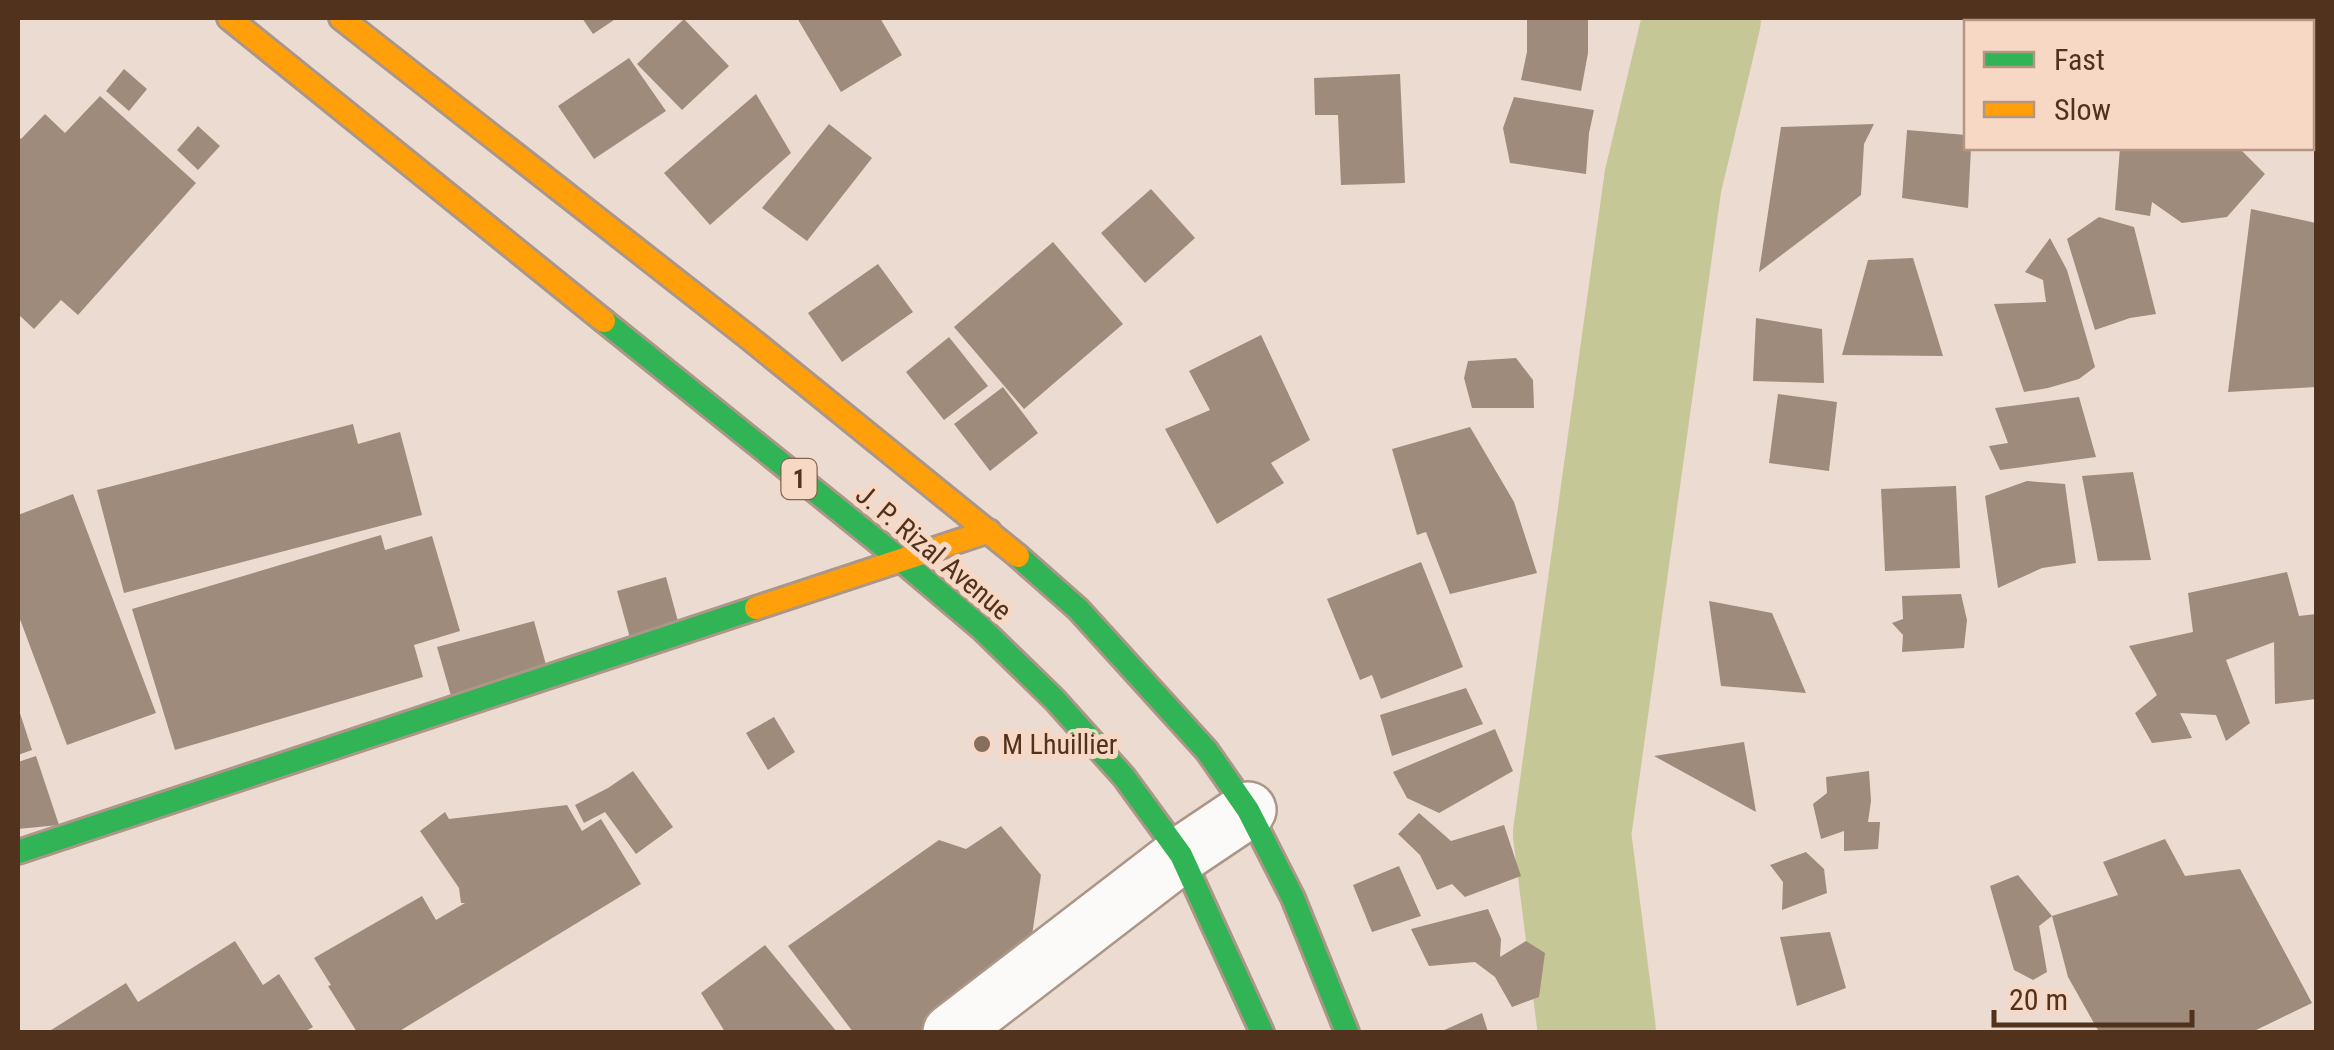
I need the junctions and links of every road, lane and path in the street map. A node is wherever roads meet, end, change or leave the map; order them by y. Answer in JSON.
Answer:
{"nodes":[{"id":1,"x":229,"y":18,"type":"edge"},
{"id":2,"x":341,"y":18,"type":"edge"},
{"id":3,"x":989,"y":531,"type":"junction"},
{"id":4,"x":902,"y":561,"type":"junction"},
{"id":5,"x":1248,"y":810,"type":"junction"},
{"id":6,"x":18,"y":852,"type":"edge"},
{"id":7,"x":1181,"y":854,"type":"junction"},
{"id":8,"x":951,"y":1032,"type":"edge"},
{"id":9,"x":1262,"y":1032,"type":"edge"},
{"id":10,"x":1348,"y":1032,"type":"edge"}],
"edges":[{"from":1,"to":4,"type":"main road","name":"J. P. Rizal Avenue","number":"1"},
{"from":2,"to":3,"type":"main road","name":"J. P. Rizal Avenue"},
{"from":3,"to":4,"type":"main road"},
{"from":3,"to":5,"type":"main road","name":"J. P. Rizal Avenue"},
{"from":4,"to":6,"type":"main road"},
{"from":4,"to":7,"type":"main road","name":"J. P. Rizal Avenue","number":"1"},
{"from":5,"to":7,"type":"street"},
{"from":5,"to":10,"type":"main road","name":"J. P. Rizal Avenue"},
{"from":7,"to":8,"type":"street"},
{"from":7,"to":9,"type":"main road","name":"J. P. Rizal Avenue","number":"1"}]}
